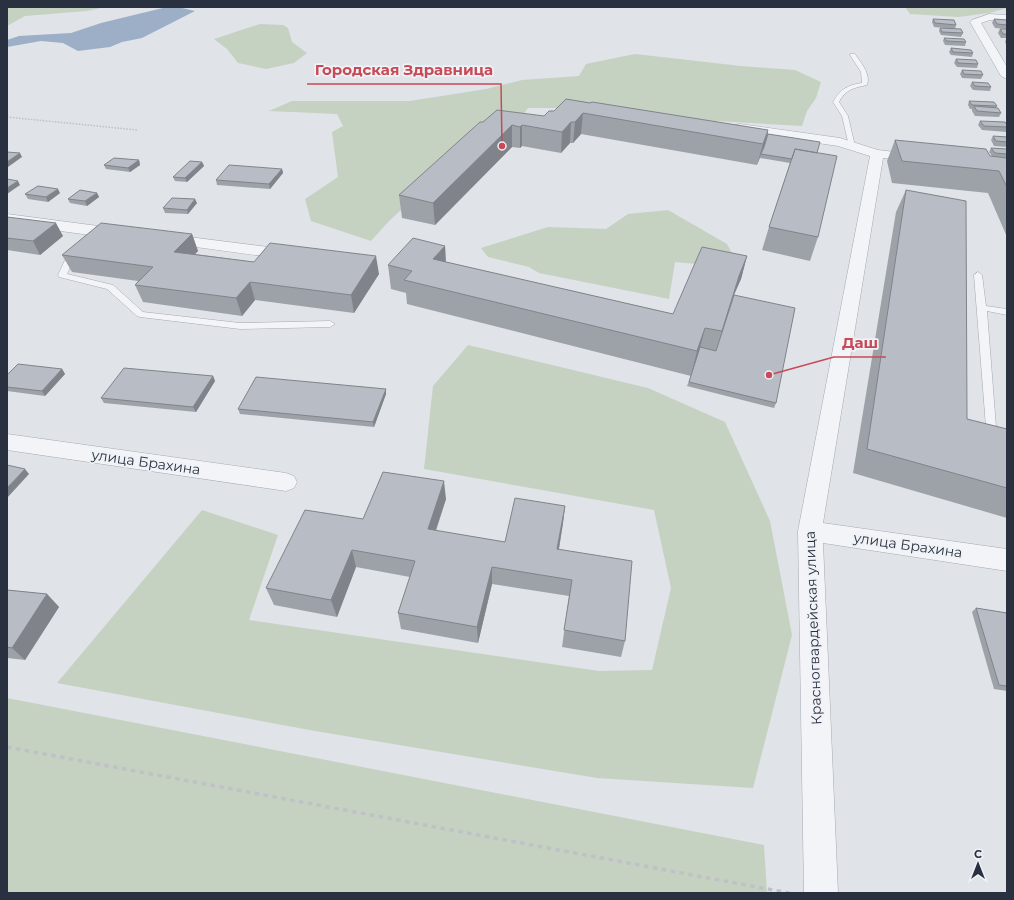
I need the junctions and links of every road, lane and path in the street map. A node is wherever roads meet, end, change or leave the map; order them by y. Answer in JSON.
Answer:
{"nodes":[{"id":1,"x":1007,"y":18,"type":"edge"},
{"id":2,"x":852,"y":55,"type":"dead end"},
{"id":3,"x":1007,"y":76,"type":"edge"},
{"id":4,"x":7,"y":117,"type":"edge"},
{"id":5,"x":137,"y":130,"type":"dead end"},
{"id":6,"x":726,"y":132,"type":"edge"},
{"id":7,"x":852,"y":146,"type":"junction"},
{"id":8,"x":7,"y":219,"type":"edge"},
{"id":9,"x":90,"y":240,"type":"junction"},
{"id":10,"x":311,"y":257,"type":"edge"},
{"id":11,"x":978,"y":275,"type":"dead end"},
{"id":12,"x":982,"y":308,"type":"junction"},
{"id":13,"x":1007,"y":312,"type":"edge"},
{"id":14,"x":330,"y":324,"type":"dead end"},
{"id":15,"x":991,"y":427,"type":"edge"},
{"id":16,"x":7,"y":442,"type":"edge"},
{"id":17,"x":286,"y":482,"type":"dead end"},
{"id":18,"x":810,"y":531,"type":"junction"},
{"id":19,"x":1007,"y":560,"type":"edge"},
{"id":20,"x":7,"y":747,"type":"edge"},
{"id":21,"x":791,"y":893,"type":"edge"},
{"id":22,"x":822,"y":893,"type":"edge"}],
"edges":[{"from":1,"to":3,"type":"street"},
{"from":2,"to":7,"type":"lane"},
{"from":4,"to":5,"type":"path"},
{"from":6,"to":7,"type":"street"},
{"from":7,"to":18,"type":"street","name":"Красногвардейская улица"},
{"from":8,"to":9,"type":"street"},
{"from":9,"to":10,"type":"street"},
{"from":9,"to":14,"type":"lane"},
{"from":11,"to":12,"type":"lane"},
{"from":12,"to":13,"type":"lane"},
{"from":12,"to":15,"type":"lane"},
{"from":16,"to":17,"type":"street","name":"улица Брахина"},
{"from":18,"to":19,"type":"street","name":"улица Брахина"},
{"from":18,"to":22,"type":"street","name":"Красногвардейская улица"},
{"from":20,"to":21,"type":"path"}]}
